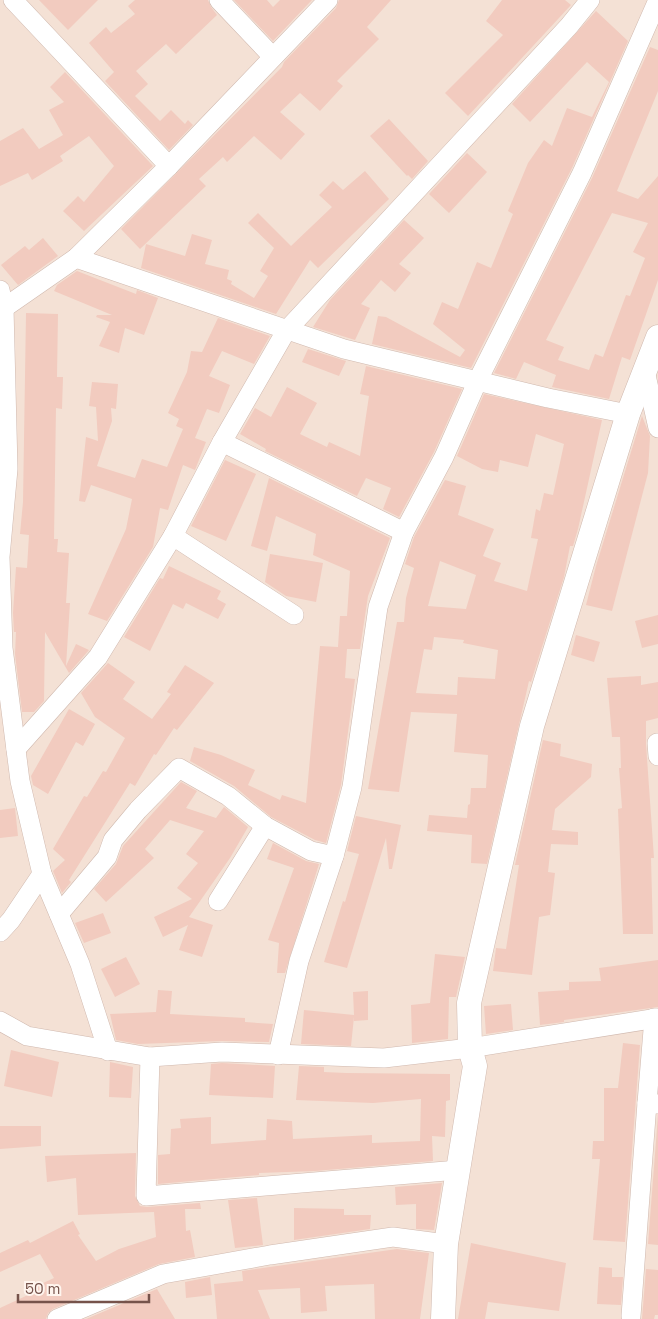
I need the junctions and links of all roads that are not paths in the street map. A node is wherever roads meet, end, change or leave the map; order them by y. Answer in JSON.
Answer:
{"nodes":[{"id":1,"x":13,"y":0,"type":"edge"},
{"id":2,"x":219,"y":0,"type":"edge"},
{"id":3,"x":328,"y":0,"type":"edge"},
{"id":4,"x":590,"y":0,"type":"edge"},
{"id":5,"x":658,"y":0,"type":"edge"},
{"id":6,"x":273,"y":57,"type":"junction"},
{"id":7,"x":169,"y":166,"type":"junction"},
{"id":8,"x":76,"y":258,"type":"junction"},
{"id":9,"x":2,"y":299,"type":"edge"},
{"id":10,"x":286,"y":330,"type":"junction"},
{"id":11,"x":658,"y":339,"type":"edge"},
{"id":12,"x":645,"y":370,"type":"junction"},
{"id":13,"x":478,"y":380,"type":"junction"},
{"id":14,"x":628,"y":414,"type":"junction"},
{"id":15,"x":658,"y":428,"type":"edge"},
{"id":16,"x":222,"y":442,"type":"junction"},
{"id":17,"x":404,"y":532,"type":"junction"},
{"id":18,"x":173,"y":536,"type":"junction"},
{"id":19,"x":0,"y":557,"type":"edge"},
{"id":20,"x":294,"y":615,"type":"dead end"},
{"id":21,"x":658,"y":743,"type":"edge"},
{"id":22,"x":16,"y":748,"type":"junction"},
{"id":23,"x":658,"y":756,"type":"edge"},
{"id":24,"x":265,"y":826,"type":"junction"},
{"id":25,"x":334,"y":856,"type":"junction"},
{"id":26,"x":42,"y":874,"type":"junction"},
{"id":27,"x":218,"y":901,"type":"dead end"},
{"id":28,"x":59,"y":914,"type":"junction"},
{"id":29,"x":0,"y":932,"type":"edge"},
{"id":30,"x":656,"y":1018,"type":"edge"},
{"id":31,"x":0,"y":1021,"type":"edge"},
{"id":32,"x":470,"y":1048,"type":"junction"},
{"id":33,"x":108,"y":1051,"type":"junction"},
{"id":34,"x":278,"y":1055,"type":"junction"},
{"id":35,"x":150,"y":1057,"type":"junction"},
{"id":36,"x":652,"y":1103,"type":"edge"},
{"id":37,"x":458,"y":1170,"type":"junction"},
{"id":38,"x":446,"y":1244,"type":"junction"},
{"id":39,"x":631,"y":1316,"type":"dead end"},
{"id":40,"x":57,"y":1319,"type":"edge"},
{"id":41,"x":443,"y":1319,"type":"edge"}],
"edges":[{"from":1,"to":7,"type":"street"},
{"from":2,"to":6,"type":"street"},
{"from":3,"to":6,"type":"street"},
{"from":4,"to":10,"type":"street"},
{"from":5,"to":13,"type":"street"},
{"from":6,"to":7,"type":"street"},
{"from":7,"to":8,"type":"street"},
{"from":8,"to":9,"type":"street"},
{"from":8,"to":10,"type":"street"},
{"from":9,"to":19,"type":"street"},
{"from":10,"to":13,"type":"street"},
{"from":10,"to":16,"type":"street"},
{"from":11,"to":12,"type":"street"},
{"from":12,"to":14,"type":"street"},
{"from":12,"to":15,"type":"street"},
{"from":13,"to":14,"type":"street"},
{"from":13,"to":17,"type":"street"},
{"from":14,"to":32,"type":"street"},
{"from":16,"to":17,"type":"street"},
{"from":16,"to":18,"type":"street"},
{"from":17,"to":25,"type":"street"},
{"from":18,"to":20,"type":"street"},
{"from":18,"to":22,"type":"street"},
{"from":19,"to":22,"type":"street"},
{"from":21,"to":23,"type":"street"},
{"from":22,"to":26,"type":"street"},
{"from":24,"to":25,"type":"street"},
{"from":24,"to":27,"type":"street"},
{"from":24,"to":28,"type":"street"},
{"from":25,"to":34,"type":"street"},
{"from":26,"to":28,"type":"street"},
{"from":26,"to":29,"type":"street"},
{"from":28,"to":33,"type":"street"},
{"from":30,"to":32,"type":"street"},
{"from":30,"to":36,"type":"street"},
{"from":31,"to":33,"type":"street"},
{"from":32,"to":34,"type":"street"},
{"from":32,"to":37,"type":"street"},
{"from":33,"to":35,"type":"street"},
{"from":34,"to":35,"type":"street"},
{"from":35,"to":37,"type":"street"},
{"from":36,"to":39,"type":"street"},
{"from":37,"to":38,"type":"street"},
{"from":38,"to":40,"type":"street"},
{"from":38,"to":41,"type":"street"}]}
